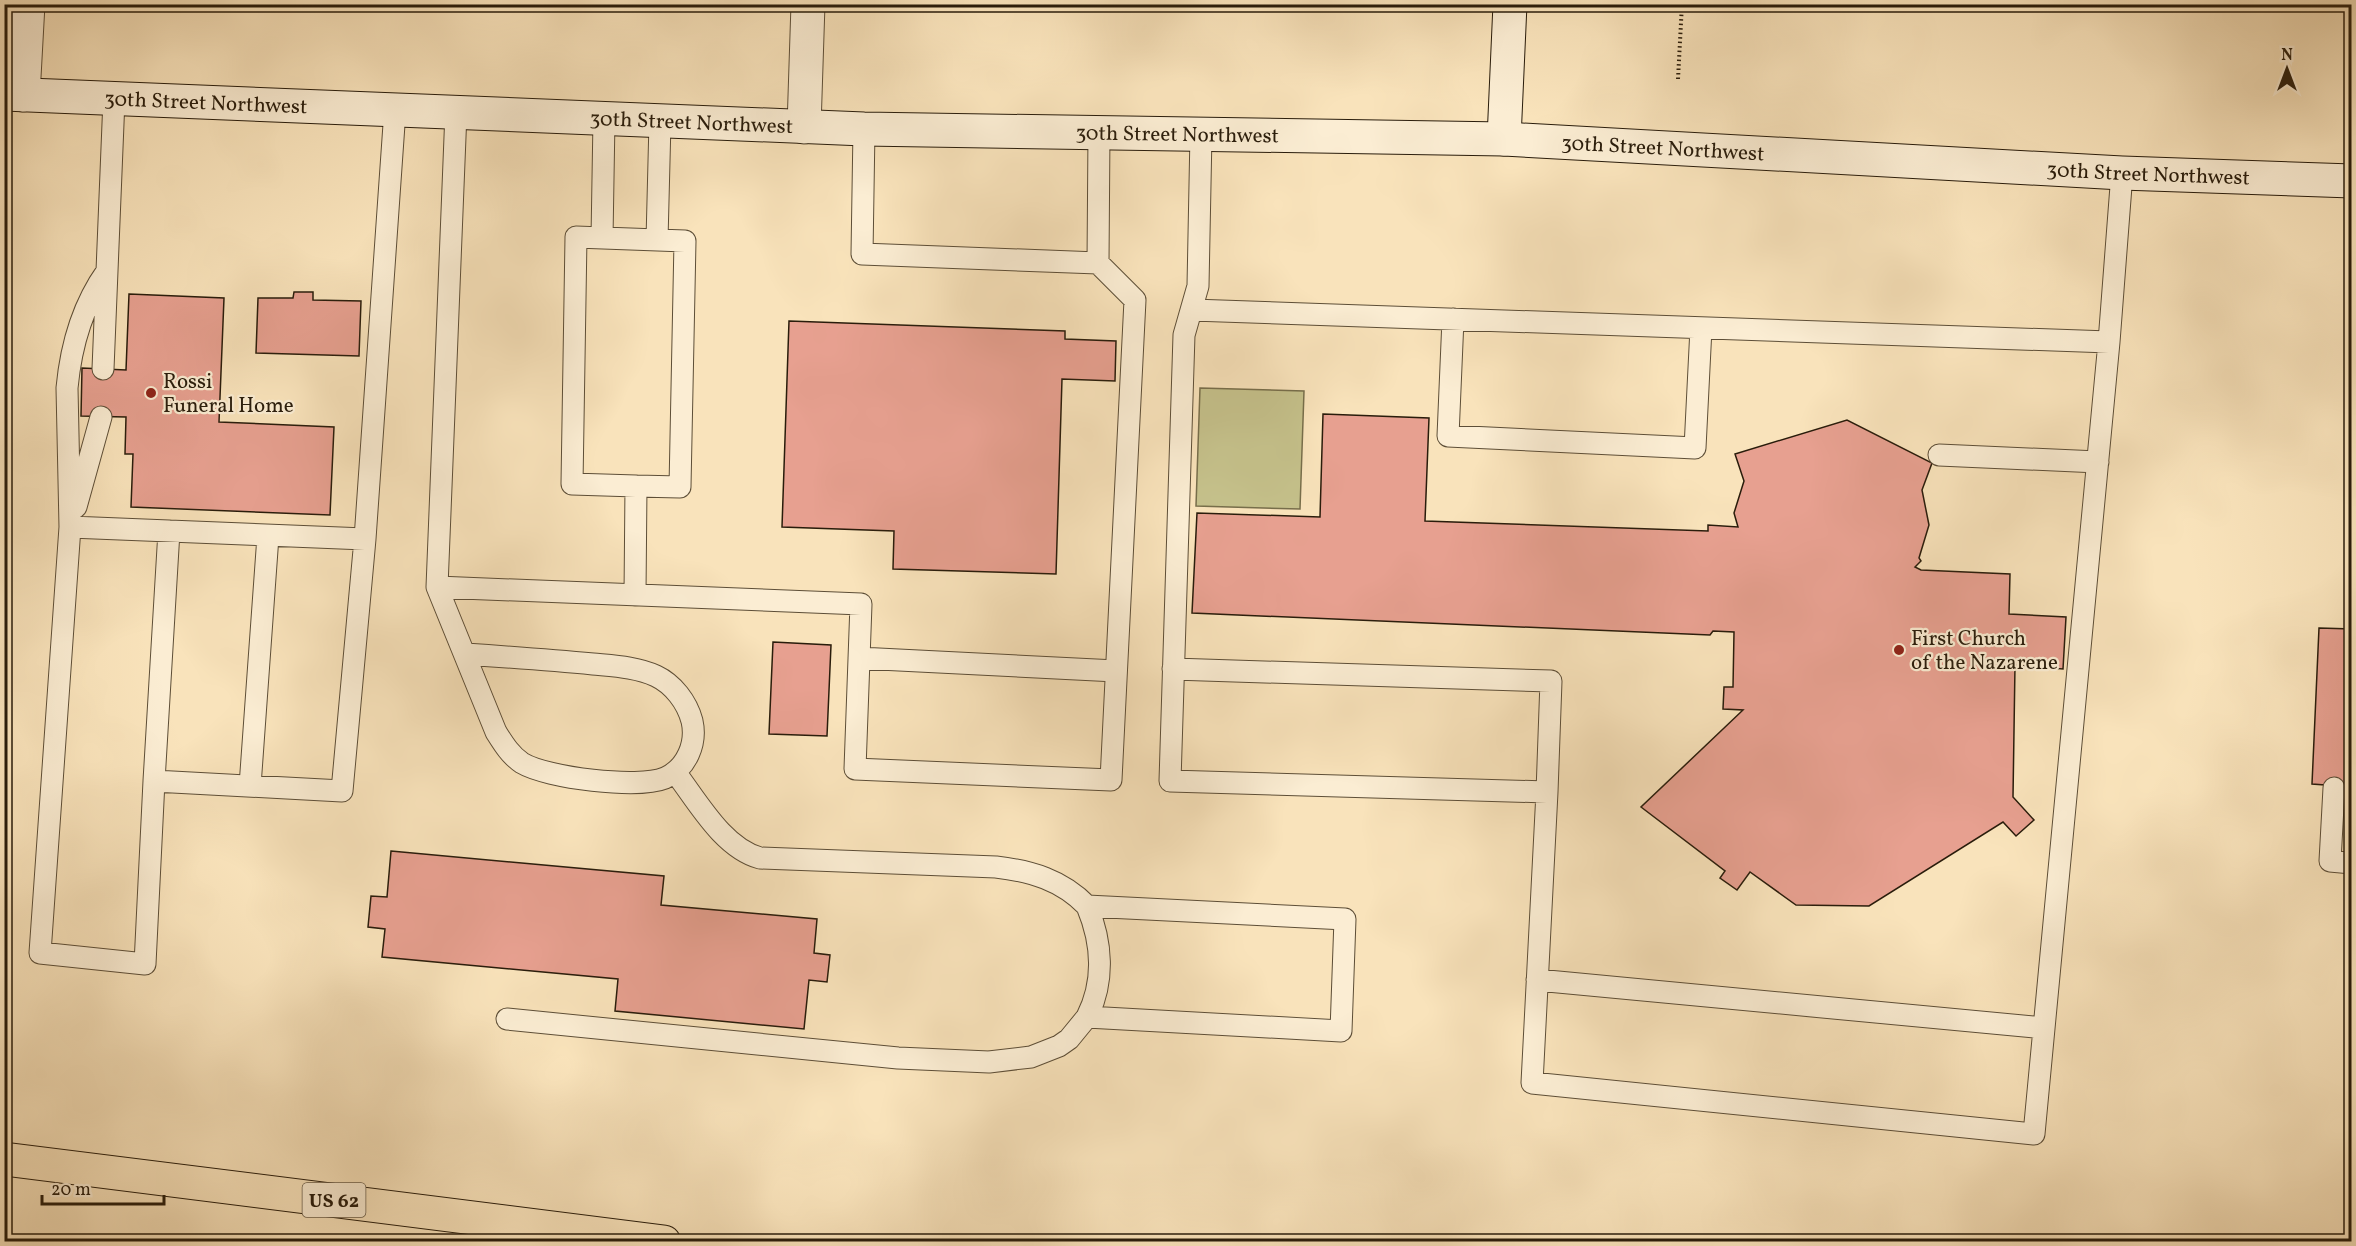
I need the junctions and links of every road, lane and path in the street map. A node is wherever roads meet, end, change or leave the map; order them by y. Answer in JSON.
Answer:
{"nodes":[{"id":1,"x":27,"y":4,"type":"edge"},
{"id":2,"x":808,"y":4,"type":"edge"},
{"id":3,"x":1510,"y":4,"type":"edge"},
{"id":4,"x":1682,"y":4,"type":"edge"},
{"id":5,"x":1678,"y":79,"type":"dead end"},
{"id":6,"x":14,"y":94,"type":"edge"},
{"id":7,"x":114,"y":99,"type":"junction"},
{"id":8,"x":395,"y":110,"type":"junction"},
{"id":9,"x":456,"y":112,"type":"junction"},
{"id":10,"x":604,"y":119,"type":"junction"},
{"id":11,"x":660,"y":122,"type":"junction"},
{"id":12,"x":804,"y":127,"type":"junction"},
{"id":13,"x":864,"y":129,"type":"junction"},
{"id":14,"x":1099,"y":132,"type":"junction"},
{"id":15,"x":1201,"y":134,"type":"junction"},
{"id":16,"x":1504,"y":139,"type":"junction"},
{"id":17,"x":2122,"y":173,"type":"junction"},
{"id":18,"x":2352,"y":181,"type":"edge"},
{"id":19,"x":602,"y":238,"type":"junction"},
{"id":20,"x":657,"y":240,"type":"junction"},
{"id":21,"x":1098,"y":263,"type":"junction"},
{"id":22,"x":107,"y":271,"type":"junction"},
{"id":23,"x":1192,"y":310,"type":"junction"},
{"id":24,"x":1453,"y":319,"type":"junction"},
{"id":25,"x":1701,"y":328,"type":"junction"},
{"id":26,"x":2109,"y":342,"type":"junction"},
{"id":27,"x":103,"y":369,"type":"dead end"},
{"id":28,"x":101,"y":417,"type":"dead end"},
{"id":29,"x":1939,"y":455,"type":"dead end"},
{"id":30,"x":2098,"y":462,"type":"junction"},
{"id":31,"x":636,"y":486,"type":"junction"},
{"id":32,"x":70,"y":527,"type":"junction"},
{"id":33,"x":169,"y":531,"type":"junction"},
{"id":34,"x":268,"y":536,"type":"junction"},
{"id":35,"x":365,"y":539,"type":"junction"},
{"id":36,"x":437,"y":587,"type":"junction"},
{"id":37,"x":635,"y":595,"type":"junction"},
{"id":38,"x":465,"y":654,"type":"junction"},
{"id":39,"x":859,"y":658,"type":"junction"},
{"id":40,"x":1173,"y":669,"type":"junction"},
{"id":41,"x":1116,"y":671,"type":"junction"},
{"id":42,"x":675,"y":772,"type":"junction"},
{"id":43,"x":154,"y":782,"type":"junction"},
{"id":44,"x":250,"y":786,"type":"junction"},
{"id":45,"x":2334,"y":788,"type":"dead end"},
{"id":46,"x":1547,"y":792,"type":"junction"},
{"id":47,"x":2352,"y":863,"type":"edge"},
{"id":48,"x":1087,"y":906,"type":"junction"},
{"id":49,"x":1538,"y":980,"type":"junction"},
{"id":50,"x":1087,"y":1017,"type":"junction"},
{"id":51,"x":507,"y":1019,"type":"dead end"},
{"id":52,"x":2044,"y":1028,"type":"junction"},
{"id":53,"x":4,"y":1160,"type":"edge"},
{"id":54,"x":664,"y":1242,"type":"edge"}],
"edges":[{"from":1,"to":6,"type":"main road"},
{"from":2,"to":12,"type":"main road"},
{"from":3,"to":16,"type":"main road"},
{"from":4,"to":5,"type":"path"},
{"from":6,"to":7,"type":"main road","name":"30th Street Northwest"},
{"from":7,"to":8,"type":"main road","name":"30th Street Northwest"},
{"from":7,"to":22,"type":"lane"},
{"from":8,"to":9,"type":"main road","name":"30th Street Northwest"},
{"from":8,"to":35,"type":"lane"},
{"from":9,"to":10,"type":"main road","name":"30th Street Northwest"},
{"from":9,"to":36,"type":"lane"},
{"from":10,"to":11,"type":"main road","name":"30th Street Northwest"},
{"from":10,"to":19,"type":"lane"},
{"from":11,"to":12,"type":"main road","name":"30th Street Northwest"},
{"from":11,"to":20,"type":"lane"},
{"from":12,"to":13,"type":"main road","name":"30th Street Northwest"},
{"from":13,"to":14,"type":"main road","name":"30th Street Northwest"},
{"from":13,"to":21,"type":"lane"},
{"from":14,"to":15,"type":"main road","name":"30th Street Northwest"},
{"from":14,"to":21,"type":"lane"},
{"from":15,"to":16,"type":"main road","name":"30th Street Northwest"},
{"from":15,"to":23,"type":"lane"},
{"from":16,"to":17,"type":"main road","name":"30th Street Northwest"},
{"from":17,"to":18,"type":"main road","name":"30th Street Northwest"},
{"from":17,"to":26,"type":"lane"},
{"from":19,"to":20,"type":"lane"},
{"from":19,"to":31,"type":"lane"},
{"from":20,"to":31,"type":"lane"},
{"from":21,"to":41,"type":"lane"},
{"from":22,"to":27,"type":"lane"},
{"from":22,"to":32,"type":"lane"},
{"from":23,"to":24,"type":"lane"},
{"from":23,"to":40,"type":"lane"},
{"from":24,"to":25,"type":"lane"},
{"from":24,"to":25,"type":"lane"},
{"from":25,"to":26,"type":"lane"},
{"from":26,"to":30,"type":"lane"},
{"from":28,"to":32,"type":"lane"},
{"from":29,"to":30,"type":"lane"},
{"from":30,"to":52,"type":"lane"},
{"from":31,"to":37,"type":"lane"},
{"from":32,"to":33,"type":"lane"},
{"from":32,"to":43,"type":"lane"},
{"from":33,"to":34,"type":"lane"},
{"from":33,"to":43,"type":"lane"},
{"from":34,"to":35,"type":"lane"},
{"from":34,"to":44,"type":"lane"},
{"from":35,"to":44,"type":"lane"},
{"from":36,"to":37,"type":"lane"},
{"from":36,"to":38,"type":"lane"},
{"from":37,"to":39,"type":"lane"},
{"from":38,"to":42,"type":"lane"},
{"from":38,"to":42,"type":"lane"},
{"from":39,"to":41,"type":"lane"},
{"from":39,"to":41,"type":"lane"},
{"from":40,"to":46,"type":"lane"},
{"from":40,"to":46,"type":"lane"},
{"from":42,"to":48,"type":"lane"},
{"from":43,"to":44,"type":"lane"},
{"from":45,"to":47,"type":"lane"},
{"from":46,"to":49,"type":"lane"},
{"from":48,"to":50,"type":"lane"},
{"from":48,"to":50,"type":"lane"},
{"from":49,"to":52,"type":"lane"},
{"from":49,"to":52,"type":"lane"},
{"from":50,"to":51,"type":"lane"},
{"from":53,"to":54,"type":"highway","number":"US 62"}]}
